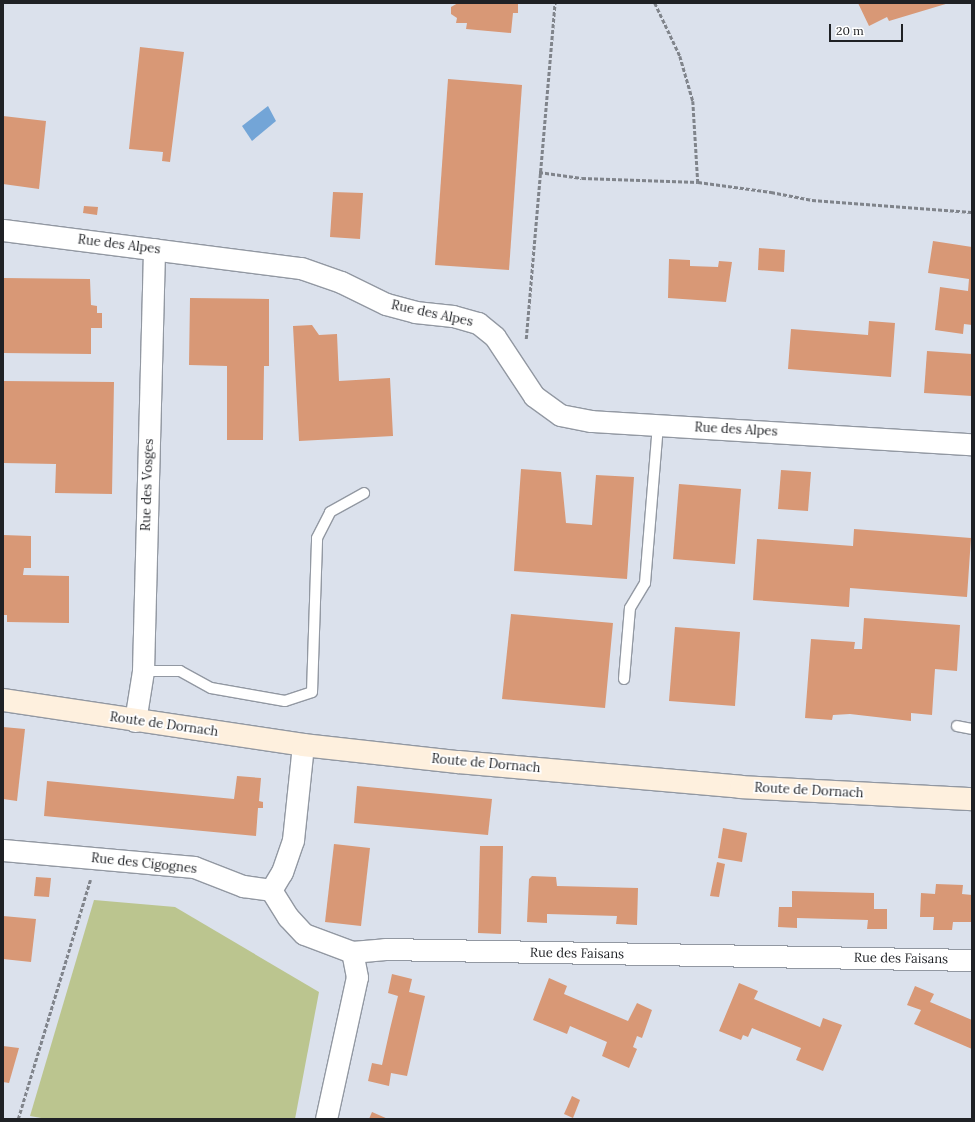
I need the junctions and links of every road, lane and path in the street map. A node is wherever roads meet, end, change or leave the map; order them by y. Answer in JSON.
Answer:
{"nodes":[{"id":1,"x":555,"y":3,"type":"edge"},
{"id":2,"x":655,"y":3,"type":"edge"},
{"id":3,"x":539,"y":172,"type":"junction"},
{"id":4,"x":698,"y":182,"type":"junction"},
{"id":5,"x":972,"y":212,"type":"edge"},
{"id":6,"x":3,"y":230,"type":"edge"},
{"id":7,"x":154,"y":249,"type":"junction"},
{"id":8,"x":513,"y":364,"type":"junction"},
{"id":9,"x":658,"y":425,"type":"junction"},
{"id":10,"x":972,"y":444,"type":"edge"},
{"id":11,"x":364,"y":493,"type":"dead end"},
{"id":12,"x":143,"y":671,"type":"junction"},
{"id":13,"x":624,"y":679,"type":"dead end"},
{"id":14,"x":3,"y":700,"type":"edge"},
{"id":15,"x":136,"y":721,"type":"junction"},
{"id":16,"x":957,"y":726,"type":"dead end"},
{"id":17,"x":972,"y":729,"type":"edge"},
{"id":18,"x":303,"y":745,"type":"junction"},
{"id":19,"x":972,"y":800,"type":"edge"},
{"id":20,"x":3,"y":850,"type":"edge"},
{"id":21,"x":96,"y":858,"type":"junction"},
{"id":22,"x":271,"y":890,"type":"junction"},
{"id":23,"x":352,"y":952,"type":"junction"},
{"id":24,"x":972,"y":960,"type":"edge"},
{"id":25,"x":18,"y":1119,"type":"edge"},
{"id":26,"x":326,"y":1119,"type":"edge"}],
"edges":[{"from":1,"to":3,"type":"path"},
{"from":2,"to":4,"type":"path"},
{"from":3,"to":4,"type":"path"},
{"from":3,"to":8,"type":"path"},
{"from":4,"to":5,"type":"path"},
{"from":6,"to":7,"type":"street","name":"Rue des Alpes"},
{"from":7,"to":8,"type":"street","name":"Rue des Alpes"},
{"from":7,"to":12,"type":"street","name":"Rue des Vosges"},
{"from":8,"to":9,"type":"street","name":"Rue des Alpes"},
{"from":9,"to":10,"type":"street","name":"Rue des Alpes"},
{"from":9,"to":13,"type":"lane"},
{"from":11,"to":12,"type":"lane"},
{"from":12,"to":15,"type":"street","name":"Rue des Vosges"},
{"from":14,"to":15,"type":"main road","name":"Route de Dornach"},
{"from":15,"to":18,"type":"main road","name":"Route de Dornach"},
{"from":16,"to":17,"type":"lane"},
{"from":18,"to":19,"type":"main road","name":"Route de Dornach"},
{"from":18,"to":22,"type":"street"},
{"from":20,"to":21,"type":"street","name":"Rue des Cigognes"},
{"from":21,"to":22,"type":"street","name":"Rue des Cigognes"},
{"from":21,"to":25,"type":"path"},
{"from":22,"to":23,"type":"street"},
{"from":23,"to":24,"type":"street","name":"Rue des Faisans"},
{"from":23,"to":26,"type":"street"}]}
